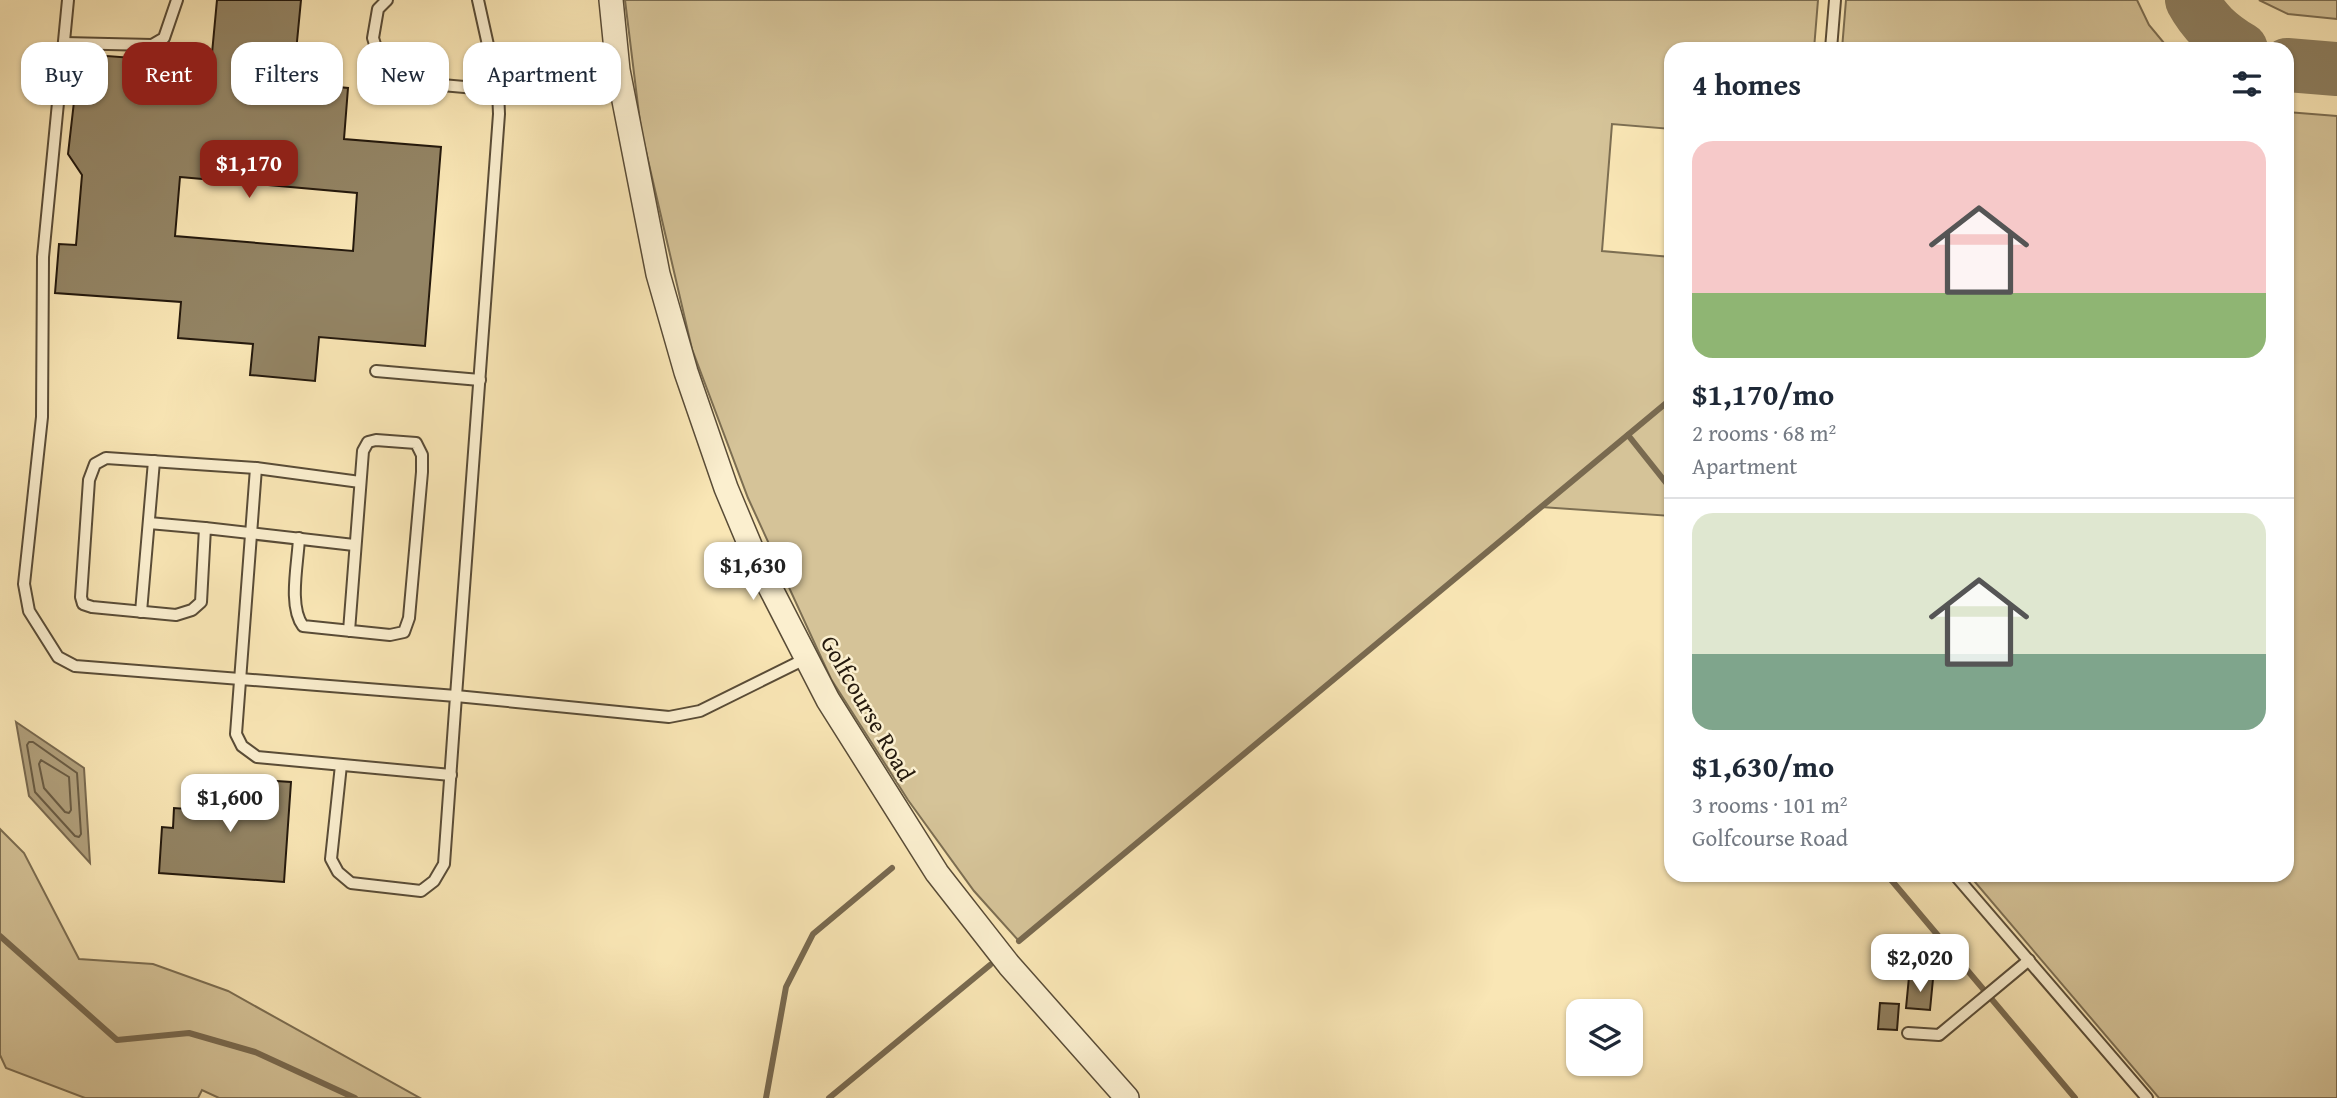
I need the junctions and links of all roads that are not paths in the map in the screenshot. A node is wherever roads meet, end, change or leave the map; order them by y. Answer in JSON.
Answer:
{"nodes":[{"id":1,"x":68,"y":0,"type":"edge"},
{"id":2,"x":177,"y":0,"type":"edge"},
{"id":3,"x":387,"y":0,"type":"edge"},
{"id":4,"x":478,"y":0,"type":"edge"},
{"id":5,"x":611,"y":0,"type":"edge"},
{"id":6,"x":1835,"y":0,"type":"edge"},
{"id":7,"x":64,"y":42,"type":"edge"},
{"id":8,"x":487,"y":42,"type":"edge"},
{"id":9,"x":1832,"y":42,"type":"edge"},
{"id":10,"x":108,"y":44,"type":"edge"},
{"id":11,"x":463,"y":87,"type":"edge"},
{"id":12,"x":58,"y":105,"type":"edge"},
{"id":13,"x":499,"y":105,"type":"edge"},
{"id":14,"x":376,"y":371,"type":"dead end"},
{"id":15,"x":480,"y":380,"type":"junction"},
{"id":16,"x":154,"y":461,"type":"junction"},
{"id":17,"x":256,"y":468,"type":"junction"},
{"id":18,"x":360,"y":482,"type":"junction"},
{"id":19,"x":149,"y":523,"type":"junction"},
{"id":20,"x":205,"y":528,"type":"junction"},
{"id":21,"x":251,"y":533,"type":"junction"},
{"id":22,"x":299,"y":538,"type":"junction"},
{"id":23,"x":354,"y":545,"type":"junction"},
{"id":24,"x":141,"y":612,"type":"junction"},
{"id":25,"x":349,"y":631,"type":"junction"},
{"id":26,"x":807,"y":658,"type":"junction"},
{"id":27,"x":240,"y":679,"type":"junction"},
{"id":28,"x":456,"y":696,"type":"junction"},
{"id":29,"x":341,"y":765,"type":"junction"},
{"id":30,"x":450,"y":775,"type":"junction"},
{"id":31,"x":1961,"y":882,"type":"edge"},
{"id":32,"x":2029,"y":960,"type":"junction"},
{"id":33,"x":1908,"y":1033,"type":"dead end"},
{"id":34,"x":1127,"y":1098,"type":"edge"},
{"id":35,"x":2147,"y":1098,"type":"edge"}],
"edges":[{"from":1,"to":7,"type":"lane"},
{"from":2,"to":10,"type":"lane"},
{"from":3,"to":11,"type":"lane"},
{"from":4,"to":8,"type":"lane"},
{"from":5,"to":26,"type":"street","name":"Golfcourse Road"},
{"from":6,"to":9,"type":"lane"},
{"from":12,"to":27,"type":"lane"},
{"from":13,"to":15,"type":"lane"},
{"from":14,"to":15,"type":"lane"},
{"from":15,"to":28,"type":"lane"},
{"from":16,"to":17,"type":"lane"},
{"from":16,"to":19,"type":"lane"},
{"from":16,"to":24,"type":"lane"},
{"from":17,"to":18,"type":"lane"},
{"from":17,"to":21,"type":"lane"},
{"from":18,"to":23,"type":"lane"},
{"from":18,"to":25,"type":"lane"},
{"from":19,"to":20,"type":"lane"},
{"from":19,"to":24,"type":"lane"},
{"from":20,"to":21,"type":"lane"},
{"from":20,"to":24,"type":"lane"},
{"from":21,"to":22,"type":"lane"},
{"from":21,"to":27,"type":"lane"},
{"from":22,"to":23,"type":"lane"},
{"from":22,"to":25,"type":"lane"},
{"from":23,"to":25,"type":"lane"},
{"from":26,"to":28,"type":"lane"},
{"from":26,"to":34,"type":"street","name":"Golfcourse Road"},
{"from":27,"to":28,"type":"lane"},
{"from":27,"to":29,"type":"lane"},
{"from":28,"to":30,"type":"lane"},
{"from":29,"to":30,"type":"lane"},
{"from":29,"to":30,"type":"lane"},
{"from":31,"to":32,"type":"lane"},
{"from":32,"to":33,"type":"lane"},
{"from":32,"to":35,"type":"lane"}]}
